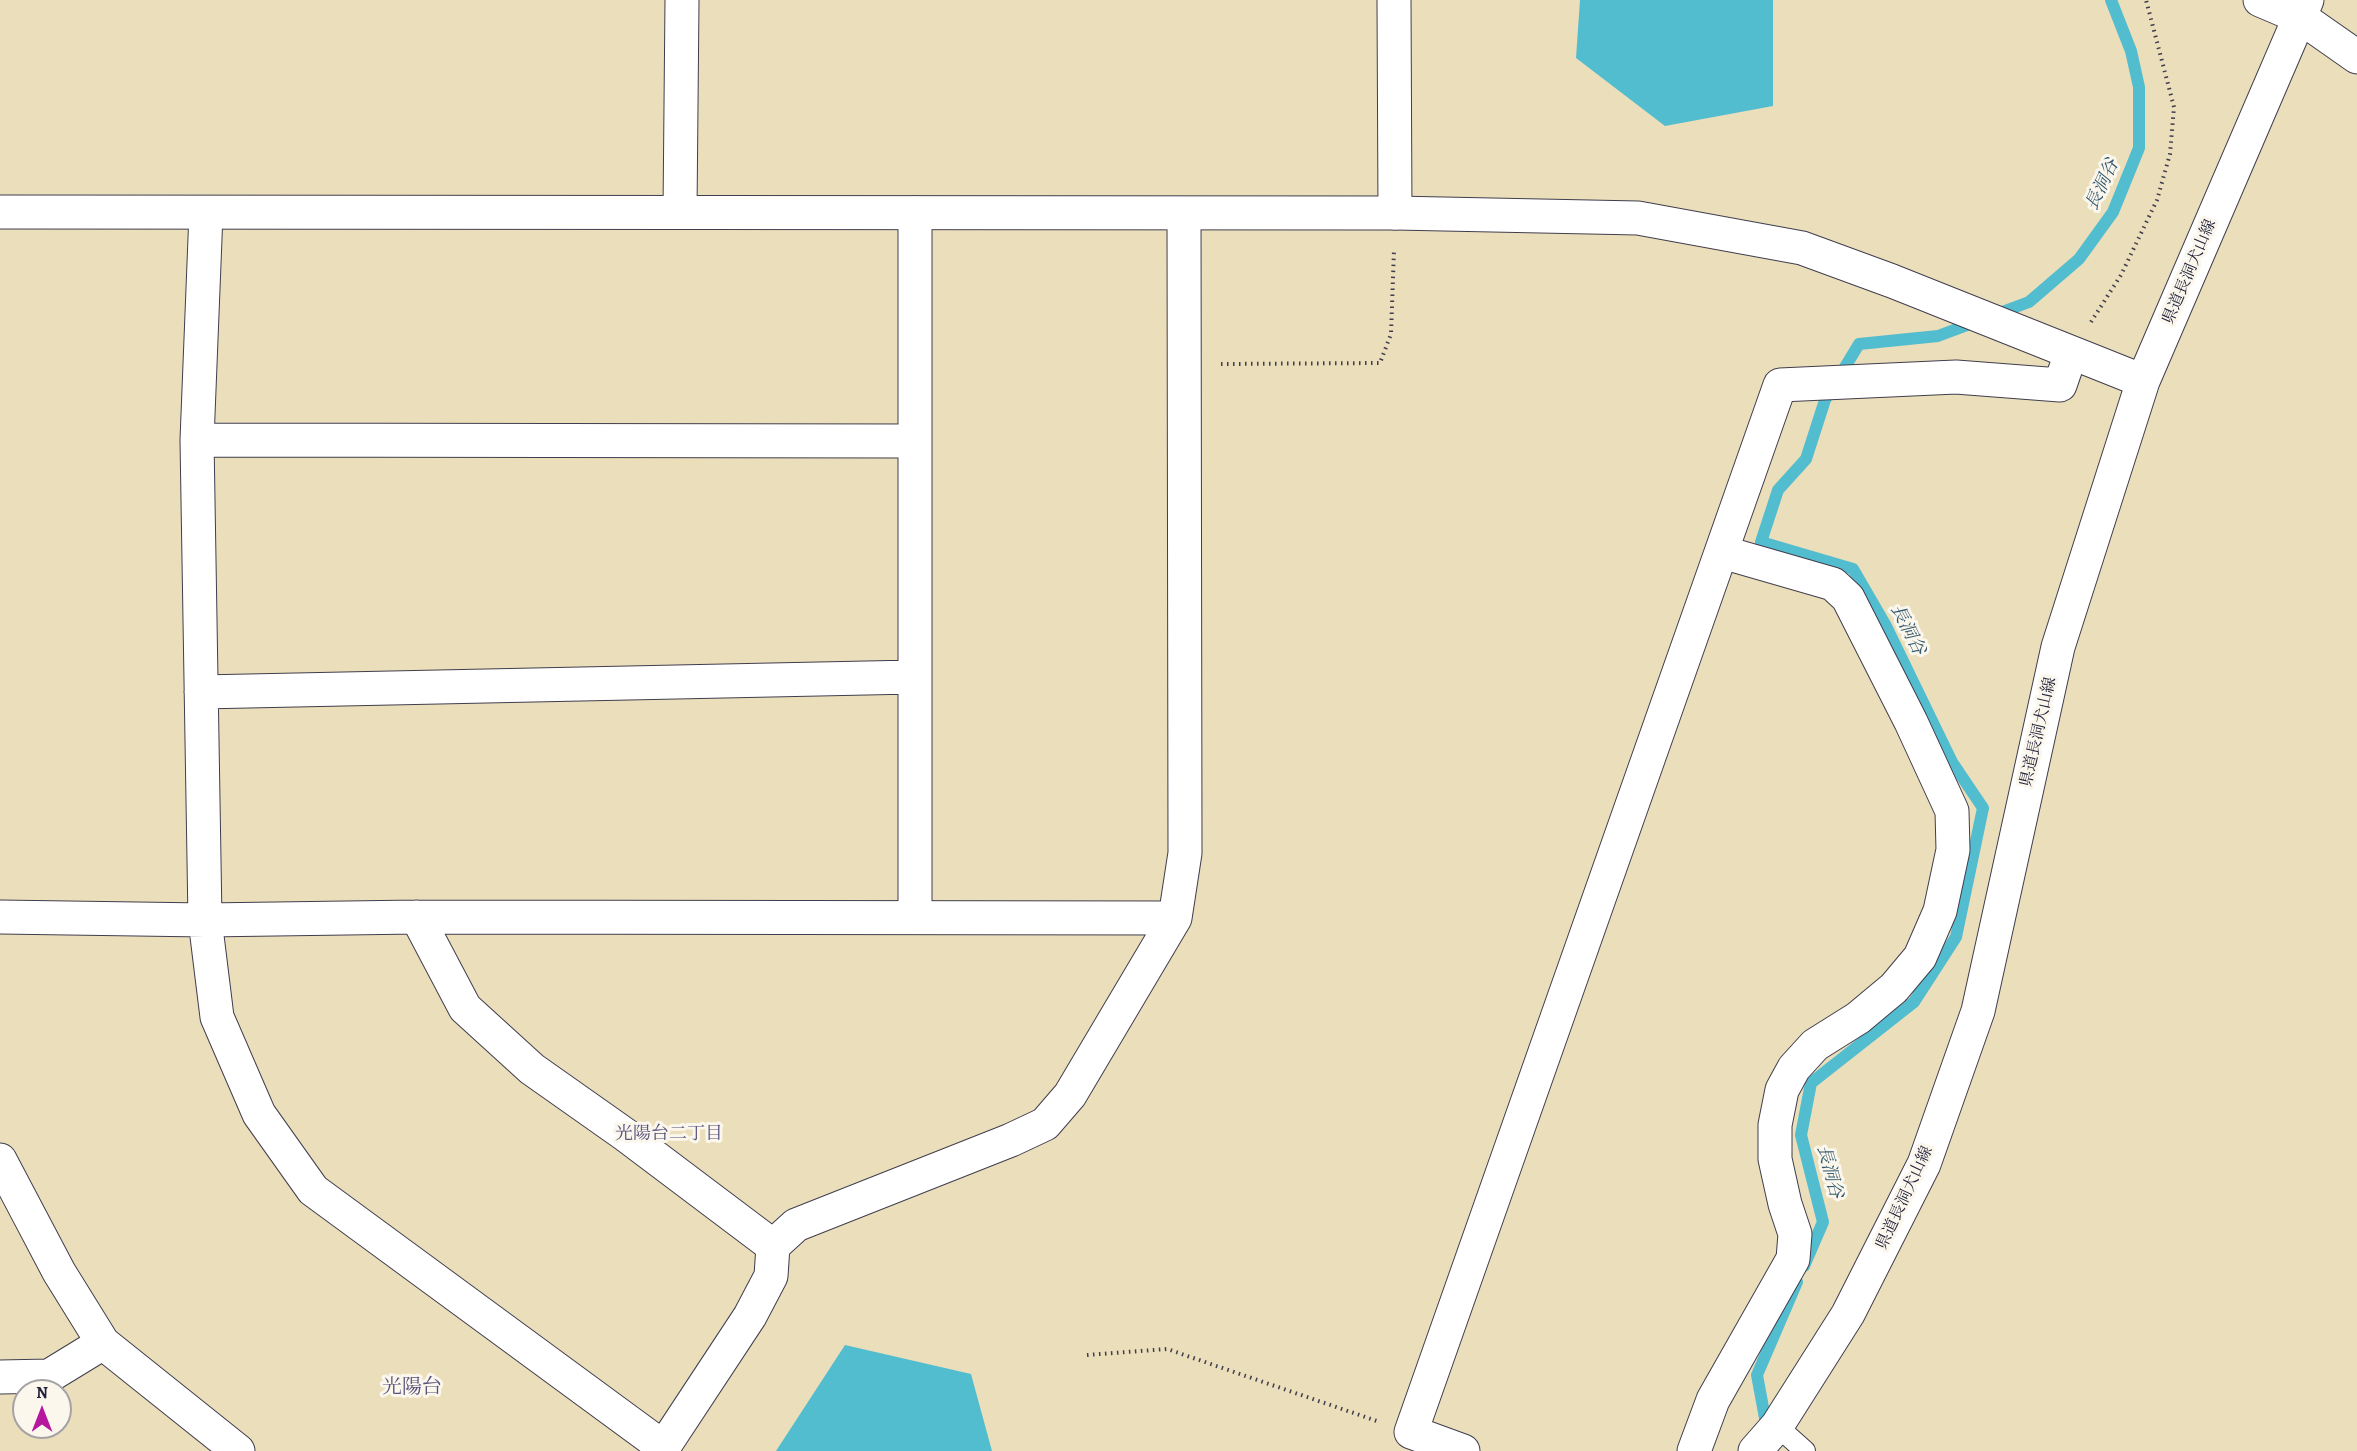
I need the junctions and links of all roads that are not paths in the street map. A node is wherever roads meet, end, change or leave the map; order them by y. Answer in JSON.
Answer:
{"nodes":[{"id":1,"x":682,"y":0,"type":"edge"},
{"id":2,"x":1394,"y":0,"type":"edge"},
{"id":3,"x":2260,"y":0,"type":"edge"},
{"id":4,"x":2304,"y":9,"type":"edge"},
{"id":5,"x":2357,"y":57,"type":"edge"},
{"id":6,"x":0,"y":212,"type":"edge"},
{"id":7,"x":680,"y":212,"type":"junction"},
{"id":8,"x":206,"y":213,"type":"junction"},
{"id":9,"x":915,"y":213,"type":"junction"},
{"id":10,"x":1395,"y":213,"type":"junction"},
{"id":11,"x":1184,"y":214,"type":"junction"},
{"id":12,"x":2071,"y":353,"type":"junction"},
{"id":13,"x":2143,"y":381,"type":"junction"},
{"id":14,"x":197,"y":440,"type":"junction"},
{"id":15,"x":914,"y":441,"type":"junction"},
{"id":16,"x":1722,"y":552,"type":"junction"},
{"id":17,"x":914,"y":677,"type":"junction"},
{"id":18,"x":201,"y":692,"type":"junction"},
{"id":19,"x":0,"y":917,"type":"edge"},
{"id":20,"x":417,"y":917,"type":"junction"},
{"id":21,"x":915,"y":917,"type":"junction"},
{"id":22,"x":1175,"y":918,"type":"junction"},
{"id":23,"x":206,"y":920,"type":"junction"},
{"id":24,"x":0,"y":1160,"type":"edge"},
{"id":25,"x":773,"y":1246,"type":"junction"},
{"id":26,"x":103,"y":1343,"type":"junction"},
{"id":27,"x":0,"y":1377,"type":"edge"},
{"id":28,"x":1777,"y":1426,"type":"junction"},
{"id":29,"x":662,"y":1449,"type":"edge"},
{"id":30,"x":238,"y":1451,"type":"edge"},
{"id":31,"x":1463,"y":1451,"type":"edge"},
{"id":32,"x":1694,"y":1451,"type":"edge"},
{"id":33,"x":1755,"y":1451,"type":"edge"},
{"id":34,"x":1805,"y":1451,"type":"edge"}],
"edges":[{"from":1,"to":7,"type":"street"},
{"from":2,"to":10,"type":"street"},
{"from":3,"to":4,"type":"street"},
{"from":4,"to":5,"type":"street"},
{"from":4,"to":13,"type":"street","name":"県道長洞犬山線"},
{"from":6,"to":8,"type":"street"},
{"from":7,"to":8,"type":"street"},
{"from":7,"to":9,"type":"street"},
{"from":8,"to":14,"type":"street"},
{"from":9,"to":11,"type":"street"},
{"from":9,"to":15,"type":"street"},
{"from":10,"to":11,"type":"street"},
{"from":10,"to":12,"type":"street"},
{"from":11,"to":22,"type":"street"},
{"from":12,"to":13,"type":"street"},
{"from":12,"to":16,"type":"street"},
{"from":13,"to":28,"type":"street","name":"県道長洞犬山線"},
{"from":14,"to":15,"type":"street"},
{"from":14,"to":18,"type":"street"},
{"from":15,"to":17,"type":"street"},
{"from":16,"to":31,"type":"street"},
{"from":16,"to":32,"type":"street"},
{"from":17,"to":18,"type":"street"},
{"from":17,"to":21,"type":"street"},
{"from":18,"to":23,"type":"street"},
{"from":19,"to":23,"type":"street"},
{"from":20,"to":21,"type":"street"},
{"from":20,"to":23,"type":"street"},
{"from":20,"to":25,"type":"street"},
{"from":21,"to":22,"type":"street"},
{"from":22,"to":25,"type":"street"},
{"from":23,"to":29,"type":"street"},
{"from":24,"to":26,"type":"street"},
{"from":25,"to":29,"type":"street"},
{"from":26,"to":27,"type":"street"},
{"from":26,"to":30,"type":"street"},
{"from":28,"to":33,"type":"street","name":"県道長洞犬山線"},
{"from":28,"to":34,"type":"lane"}]}
